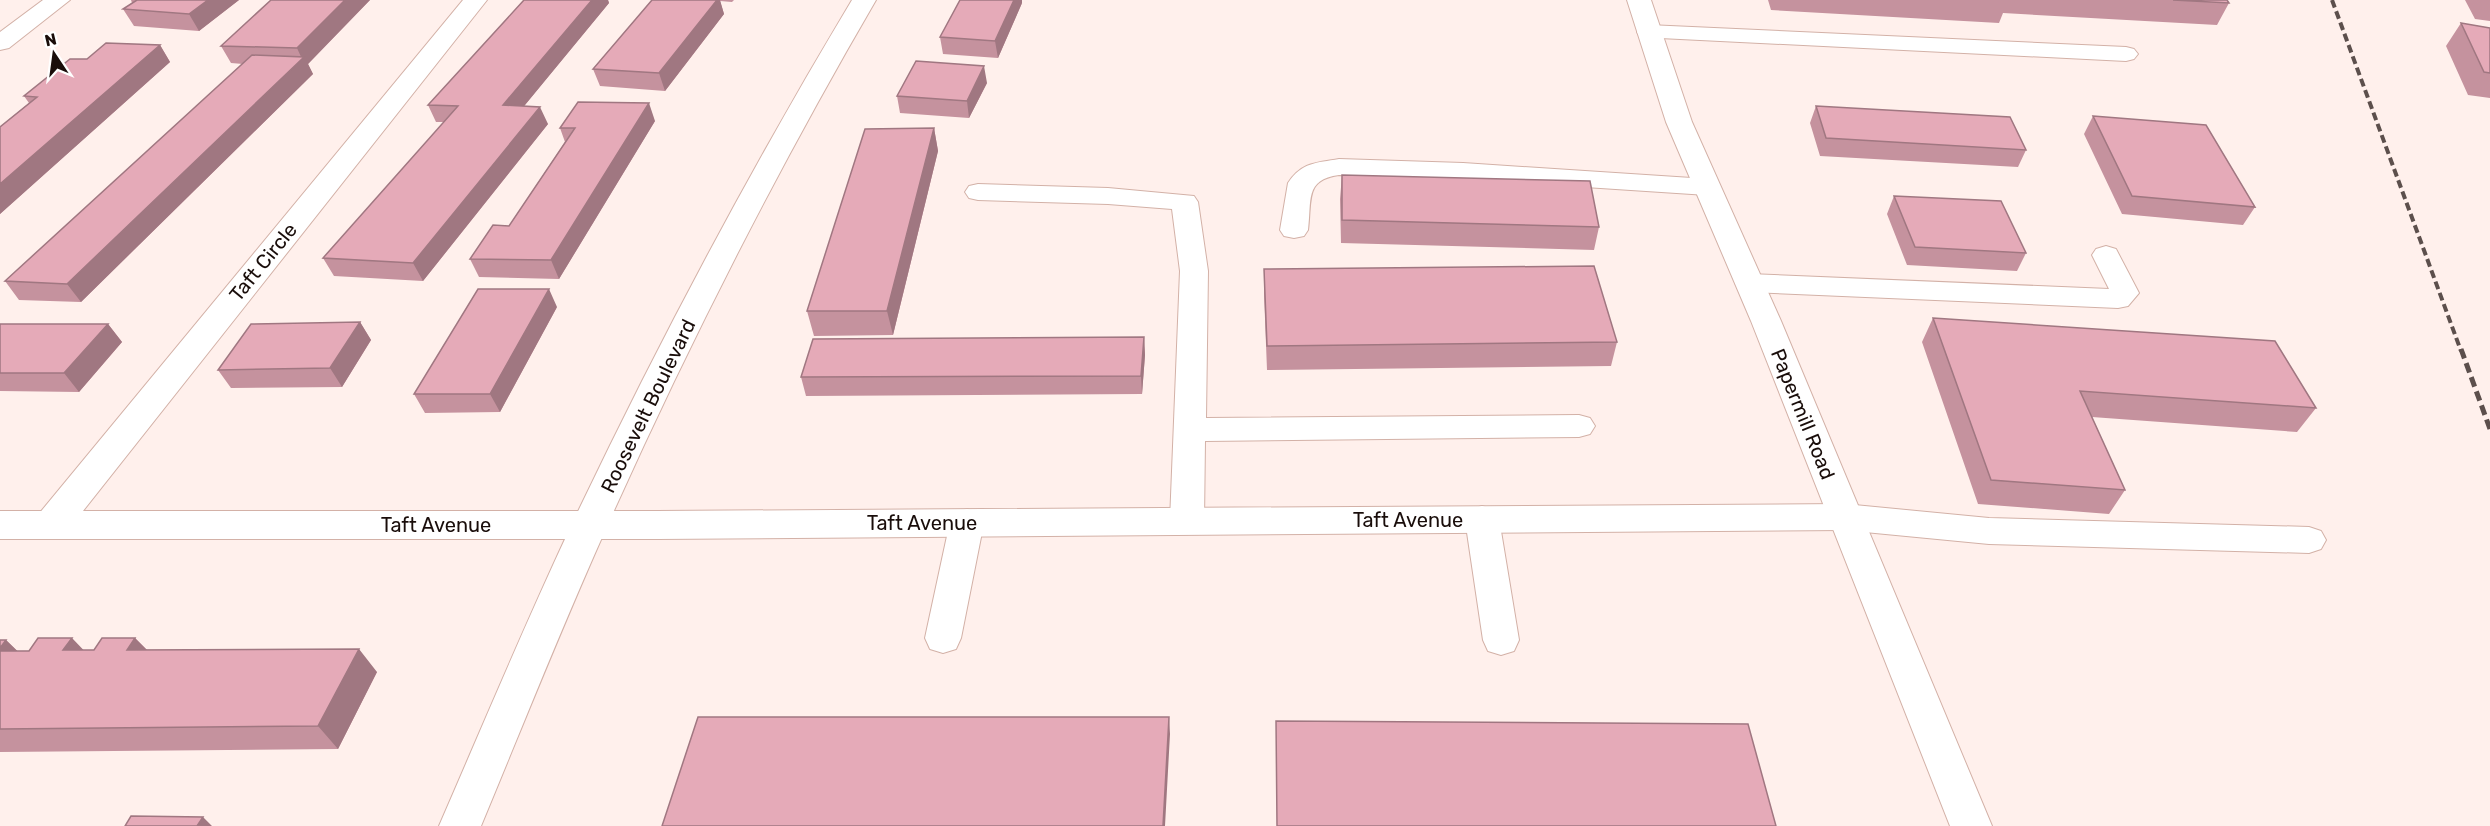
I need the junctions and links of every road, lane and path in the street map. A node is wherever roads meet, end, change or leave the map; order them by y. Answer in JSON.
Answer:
{"nodes":[{"id":1,"x":58,"y":0,"type":"edge"},
{"id":2,"x":475,"y":0,"type":"edge"},
{"id":3,"x":864,"y":0,"type":"edge"},
{"id":4,"x":1639,"y":0,"type":"edge"},
{"id":5,"x":1648,"y":32,"type":"junction"},
{"id":6,"x":0,"y":43,"type":"edge"},
{"id":7,"x":2126,"y":54,"type":"dead end"},
{"id":8,"x":1707,"y":187,"type":"junction"},
{"id":9,"x":978,"y":192,"type":"dead end"},
{"id":10,"x":1294,"y":230,"type":"dead end"},
{"id":11,"x":2106,"y":255,"type":"dead end"},
{"id":12,"x":1749,"y":283,"type":"junction"},
{"id":13,"x":1579,"y":426,"type":"dead end"},
{"id":14,"x":1190,"y":430,"type":"junction"},
{"id":15,"x":1844,"y":517,"type":"junction"},
{"id":16,"x":1482,"y":519,"type":"junction"},
{"id":17,"x":1186,"y":521,"type":"junction"},
{"id":18,"x":966,"y":522,"type":"junction"},
{"id":19,"x":0,"y":525,"type":"edge"},
{"id":20,"x":51,"y":525,"type":"junction"},
{"id":21,"x":589,"y":525,"type":"junction"},
{"id":22,"x":2309,"y":540,"type":"dead end"},
{"id":23,"x":943,"y":638,"type":"dead end"},
{"id":24,"x":1501,"y":640,"type":"dead end"},
{"id":25,"x":460,"y":826,"type":"edge"},
{"id":26,"x":1971,"y":826,"type":"edge"}],
"edges":[{"from":1,"to":6,"type":"street"},
{"from":2,"to":20,"type":"street","name":"Taft Circle"},
{"from":3,"to":21,"type":"street","name":"Roosevelt Boulevard"},
{"from":4,"to":5,"type":"street","name":"Papermill Road"},
{"from":5,"to":7,"type":"lane"},
{"from":5,"to":8,"type":"street","name":"Papermill Road"},
{"from":8,"to":10,"type":"lane"},
{"from":8,"to":12,"type":"street","name":"Papermill Road"},
{"from":9,"to":14,"type":"lane"},
{"from":11,"to":12,"type":"lane"},
{"from":12,"to":15,"type":"street","name":"Papermill Road"},
{"from":13,"to":14,"type":"lane"},
{"from":14,"to":17,"type":"lane"},
{"from":15,"to":16,"type":"street","name":"Taft Avenue"},
{"from":15,"to":22,"type":"lane"},
{"from":15,"to":26,"type":"street","name":"Papermill Road"},
{"from":16,"to":17,"type":"street","name":"Taft Avenue"},
{"from":16,"to":24,"type":"lane"},
{"from":17,"to":18,"type":"street","name":"Taft Avenue"},
{"from":18,"to":21,"type":"street","name":"Taft Avenue"},
{"from":18,"to":23,"type":"lane"},
{"from":19,"to":20,"type":"street","name":"Taft Avenue"},
{"from":20,"to":21,"type":"street","name":"Taft Avenue"},
{"from":21,"to":25,"type":"street","name":"Roosevelt Boulevard"}]}
